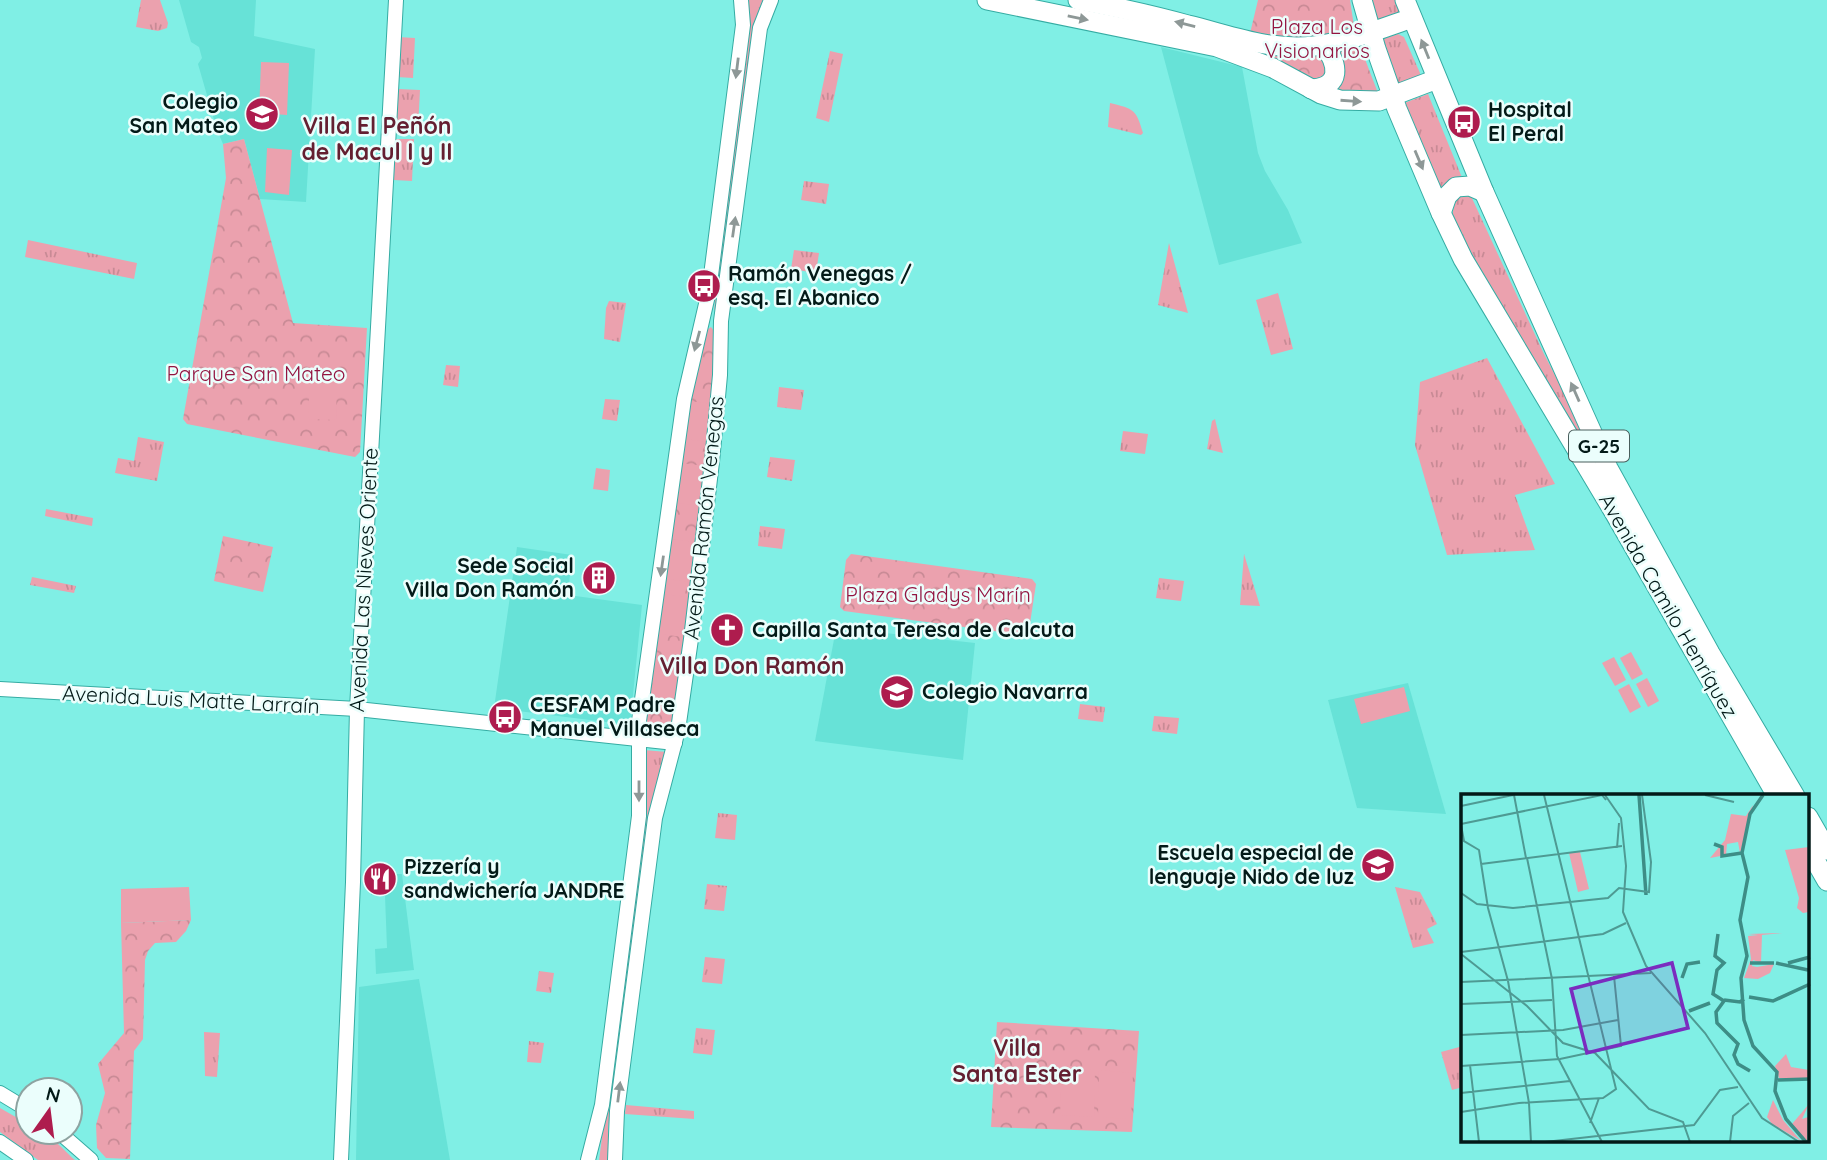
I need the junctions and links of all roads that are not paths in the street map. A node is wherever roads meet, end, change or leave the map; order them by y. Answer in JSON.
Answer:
{"nodes":[{"id":1,"x":396,"y":0,"type":"edge"},
{"id":2,"x":741,"y":0,"type":"edge"},
{"id":3,"x":771,"y":0,"type":"edge"},
{"id":4,"x":987,"y":0,"type":"edge"},
{"id":5,"x":1078,"y":0,"type":"edge"},
{"id":6,"x":1362,"y":0,"type":"edge"},
{"id":7,"x":1409,"y":9,"type":"edge"},
{"id":8,"x":1371,"y":33,"type":"junction"},
{"id":9,"x":1324,"y":45,"type":"junction"},
{"id":10,"x":1437,"y":79,"type":"junction"},
{"id":11,"x":1311,"y":89,"type":"junction"},
{"id":12,"x":1393,"y":97,"type":"junction"},
{"id":13,"x":1484,"y":192,"type":"junction"},
{"id":14,"x":1441,"y":213,"type":"junction"},
{"id":15,"x":0,"y":689,"type":"edge"},
{"id":16,"x":357,"y":709,"type":"junction"},
{"id":17,"x":640,"y":740,"type":"junction"},
{"id":18,"x":675,"y":743,"type":"junction"},
{"id":19,"x":1776,"y":794,"type":"edge"},
{"id":20,"x":1794,"y":794,"type":"edge"},
{"id":21,"x":1810,"y":820,"type":"edge"},
{"id":22,"x":1827,"y":850,"type":"edge"},
{"id":23,"x":1810,"y":851,"type":"edge"},
{"id":24,"x":1827,"y":881,"type":"edge"},
{"id":25,"x":0,"y":1142,"type":"edge"},
{"id":26,"x":75,"y":1146,"type":"edge"},
{"id":27,"x":26,"y":1160,"type":"edge"},
{"id":28,"x":91,"y":1160,"type":"edge"},
{"id":29,"x":341,"y":1160,"type":"edge"},
{"id":30,"x":588,"y":1160,"type":"edge"},
{"id":31,"x":615,"y":1160,"type":"edge"}],
"edges":[{"from":1,"to":16,"type":"street","name":"Avenida Las Nieves Oriente"},
{"from":2,"to":17,"type":"street","name":"Avenida Ramón Venegas","one_way":true},
{"from":18,"to":3,"type":"street","name":"Avenida Ramón Venegas","one_way":true},
{"from":4,"to":11,"type":"main road","one_way":true},
{"from":9,"to":5,"type":"main road","one_way":true},
{"from":6,"to":8,"type":"main road","name":"Avenida Camilo Henríquez","number":"G-25"},
{"from":7,"to":8,"type":"main road"},
{"from":10,"to":7,"type":"main road","name":"Avenida Camilo Henríquez","number":"G-25","one_way":true},
{"from":8,"to":9,"type":"main road"},
{"from":8,"to":12,"type":"main road","name":"Avenida Camilo Henríquez","number":"G-25"},
{"from":9,"to":11,"type":"main road"},
{"from":10,"to":12,"type":"main road"},
{"from":10,"to":13,"type":"main road","name":"Avenida Camilo Henríquez","number":"G-25"},
{"from":11,"to":12,"type":"main road","one_way":true},
{"from":12,"to":14,"type":"main road","name":"Avenida Camilo Henríquez","number":"G-25","one_way":true},
{"from":13,"to":14,"type":"main road"},
{"from":20,"to":13,"type":"main road","name":"Avenida Camilo Henríquez","number":"G-25","one_way":true},
{"from":14,"to":19,"type":"main road","name":"Avenida Camilo Henríquez","number":"G-25"},
{"from":15,"to":16,"type":"street","name":"Avenida Luis Matte Larraín"},
{"from":16,"to":17,"type":"street","name":"Avenida Luis Matte Larraín"},
{"from":16,"to":29,"type":"street","name":"Avenida Las Nieves Oriente"},
{"from":17,"to":18,"type":"street","name":"Avenida Luis Matte Larraín"},
{"from":17,"to":30,"type":"street","name":"Avenida Ramón Venegas","one_way":true},
{"from":31,"to":18,"type":"street","name":"Avenida Ramón Venegas","one_way":true},
{"from":21,"to":22,"type":"main road"},
{"from":23,"to":24,"type":"main road"},
{"from":25,"to":27,"type":"street"},
{"from":26,"to":28,"type":"street"}]}
